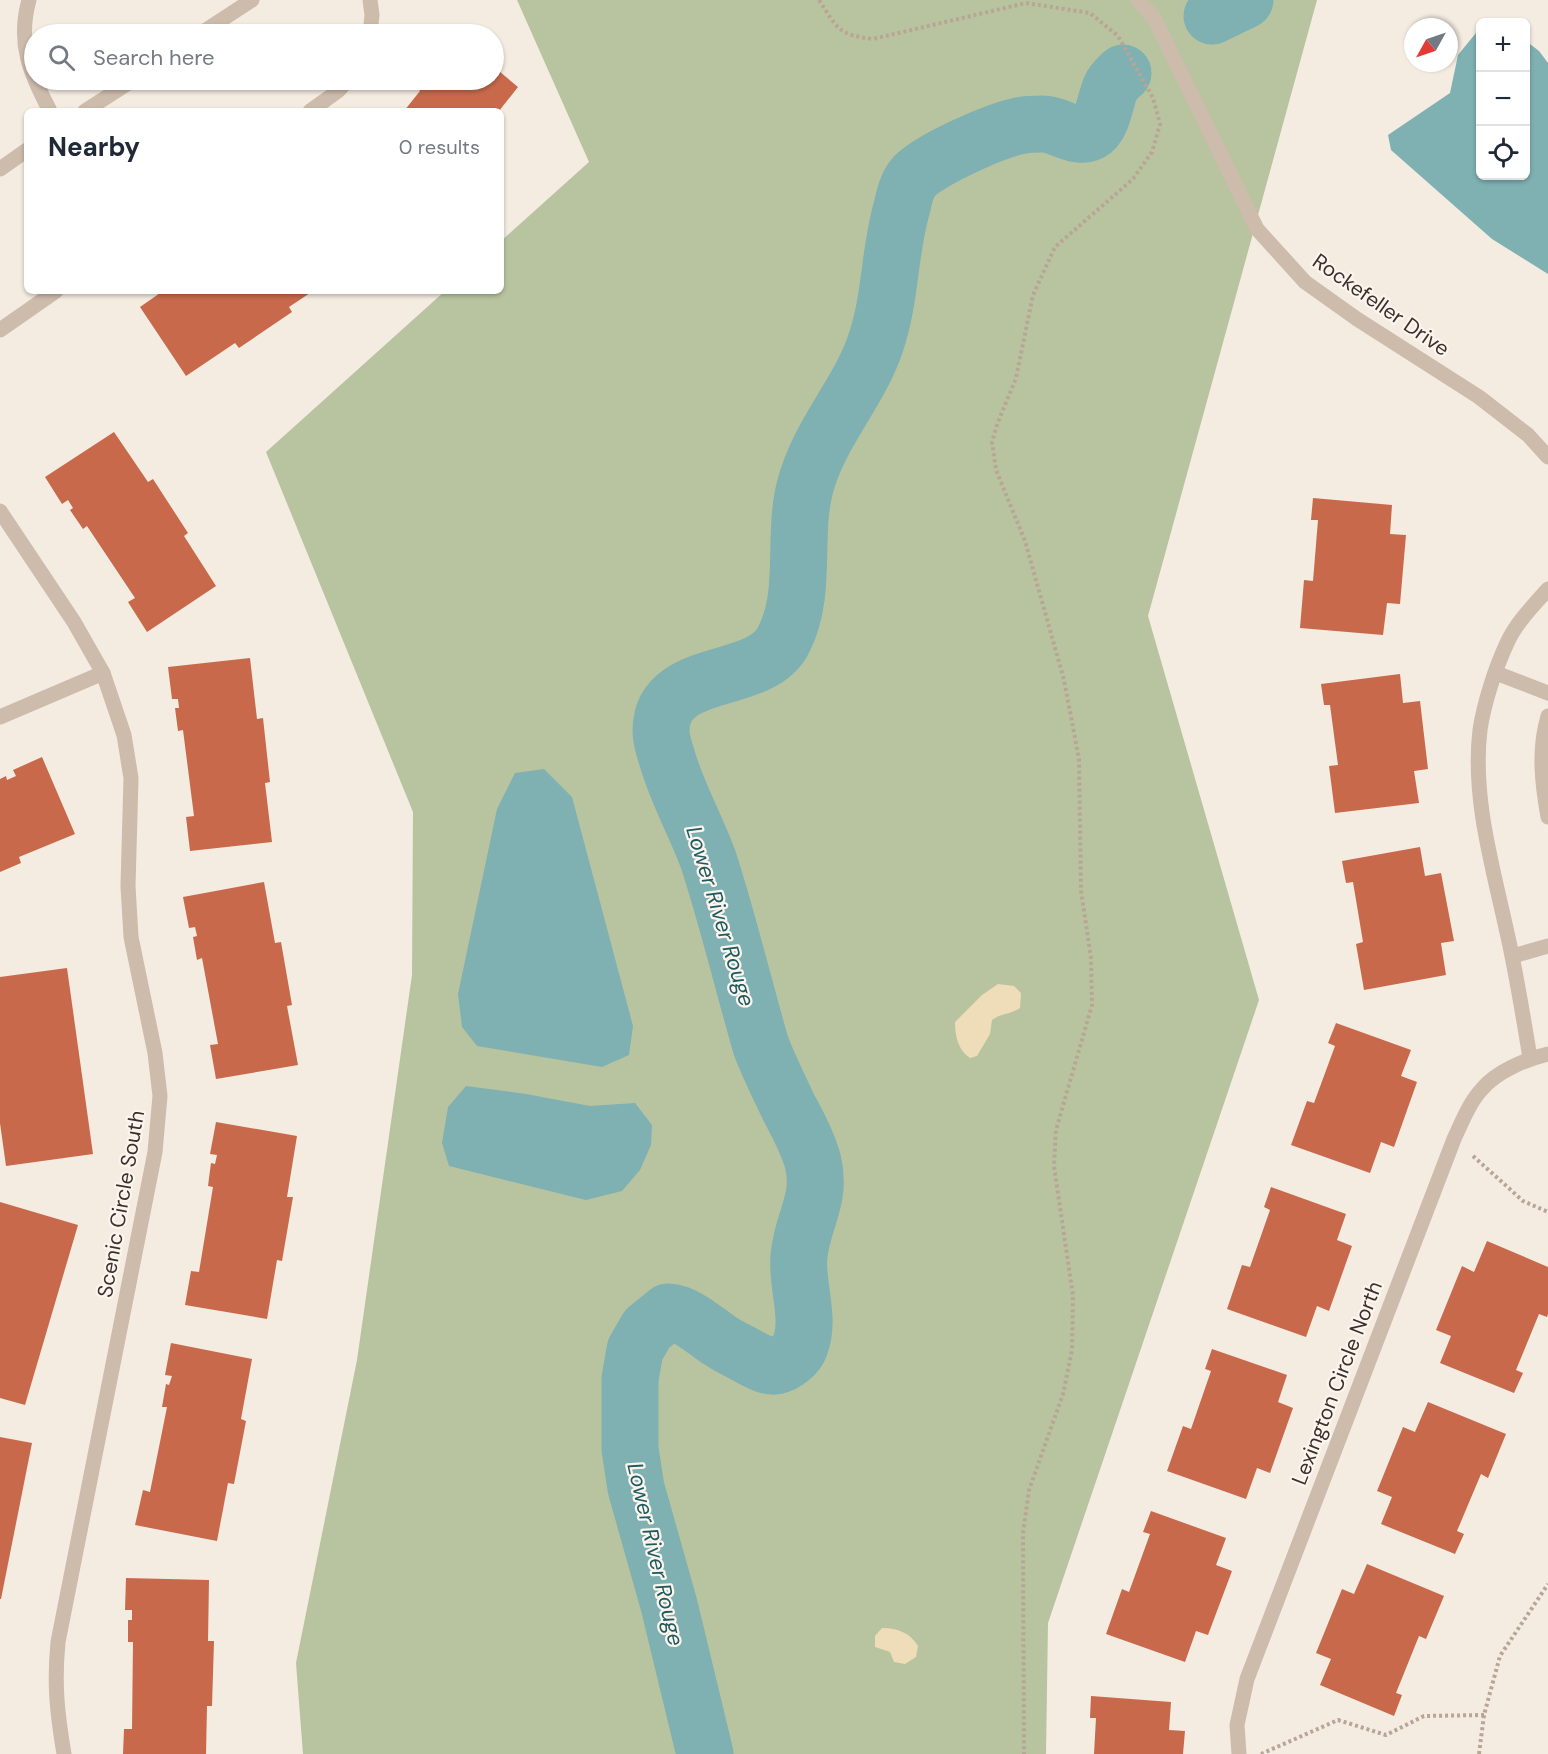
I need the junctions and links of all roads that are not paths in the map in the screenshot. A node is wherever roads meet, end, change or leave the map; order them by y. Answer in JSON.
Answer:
{"nodes":[{"id":1,"x":29,"y":0,"type":"edge"},
{"id":2,"x":252,"y":0,"type":"edge"},
{"id":3,"x":370,"y":0,"type":"edge"},
{"id":4,"x":1138,"y":0,"type":"edge"},
{"id":5,"x":24,"y":24,"type":"edge"},
{"id":6,"x":215,"y":24,"type":"edge"},
{"id":7,"x":371,"y":24,"type":"edge"},
{"id":8,"x":24,"y":25,"type":"edge"},
{"id":9,"x":24,"y":47,"type":"edge"},
{"id":10,"x":39,"y":90,"type":"edge"},
{"id":11,"x":118,"y":90,"type":"edge"},
{"id":12,"x":339,"y":90,"type":"edge"},
{"id":13,"x":48,"y":108,"type":"edge"},
{"id":14,"x":90,"y":108,"type":"edge"},
{"id":15,"x":314,"y":108,"type":"edge"},
{"id":16,"x":24,"y":152,"type":"edge"},
{"id":17,"x":0,"y":169,"type":"edge"},
{"id":18,"x":52,"y":294,"type":"edge"},
{"id":19,"x":0,"y":330,"type":"edge"},
{"id":20,"x":1548,"y":457,"type":"edge"},
{"id":21,"x":0,"y":511,"type":"edge"},
{"id":22,"x":1548,"y":589,"type":"edge"},
{"id":23,"x":103,"y":673,"type":"junction"},
{"id":24,"x":1496,"y":673,"type":"junction"},
{"id":25,"x":1548,"y":693,"type":"edge"},
{"id":26,"x":1548,"y":716,"type":"edge"},
{"id":27,"x":0,"y":717,"type":"edge"},
{"id":28,"x":1548,"y":817,"type":"edge"},
{"id":29,"x":1548,"y":946,"type":"edge"},
{"id":30,"x":1513,"y":956,"type":"junction"},
{"id":31,"x":1548,"y":1054,"type":"edge"},
{"id":32,"x":1530,"y":1058,"type":"junction"},
{"id":33,"x":64,"y":1754,"type":"edge"},
{"id":34,"x":1239,"y":1754,"type":"edge"}],
"edges":[{"from":1,"to":5,"type":"street"},
{"from":2,"to":6,"type":"street"},
{"from":3,"to":7,"type":"street"},
{"from":4,"to":20,"type":"street","name":"Rockefeller Drive"},
{"from":8,"to":9,"type":"street"},
{"from":10,"to":13,"type":"street"},
{"from":11,"to":14,"type":"street"},
{"from":12,"to":15,"type":"street"},
{"from":16,"to":17,"type":"street"},
{"from":18,"to":19,"type":"street"},
{"from":21,"to":23,"type":"street","name":"Scenic Circle South"},
{"from":22,"to":24,"type":"street"},
{"from":23,"to":27,"type":"street"},
{"from":23,"to":33,"type":"street","name":"Scenic Circle South"},
{"from":24,"to":25,"type":"street"},
{"from":24,"to":30,"type":"street"},
{"from":26,"to":28,"type":"street"},
{"from":29,"to":30,"type":"street"},
{"from":30,"to":32,"type":"street"},
{"from":31,"to":32,"type":"street","name":"Lexington Circle North"},
{"from":32,"to":34,"type":"street","name":"Lexington Circle North"}]}
